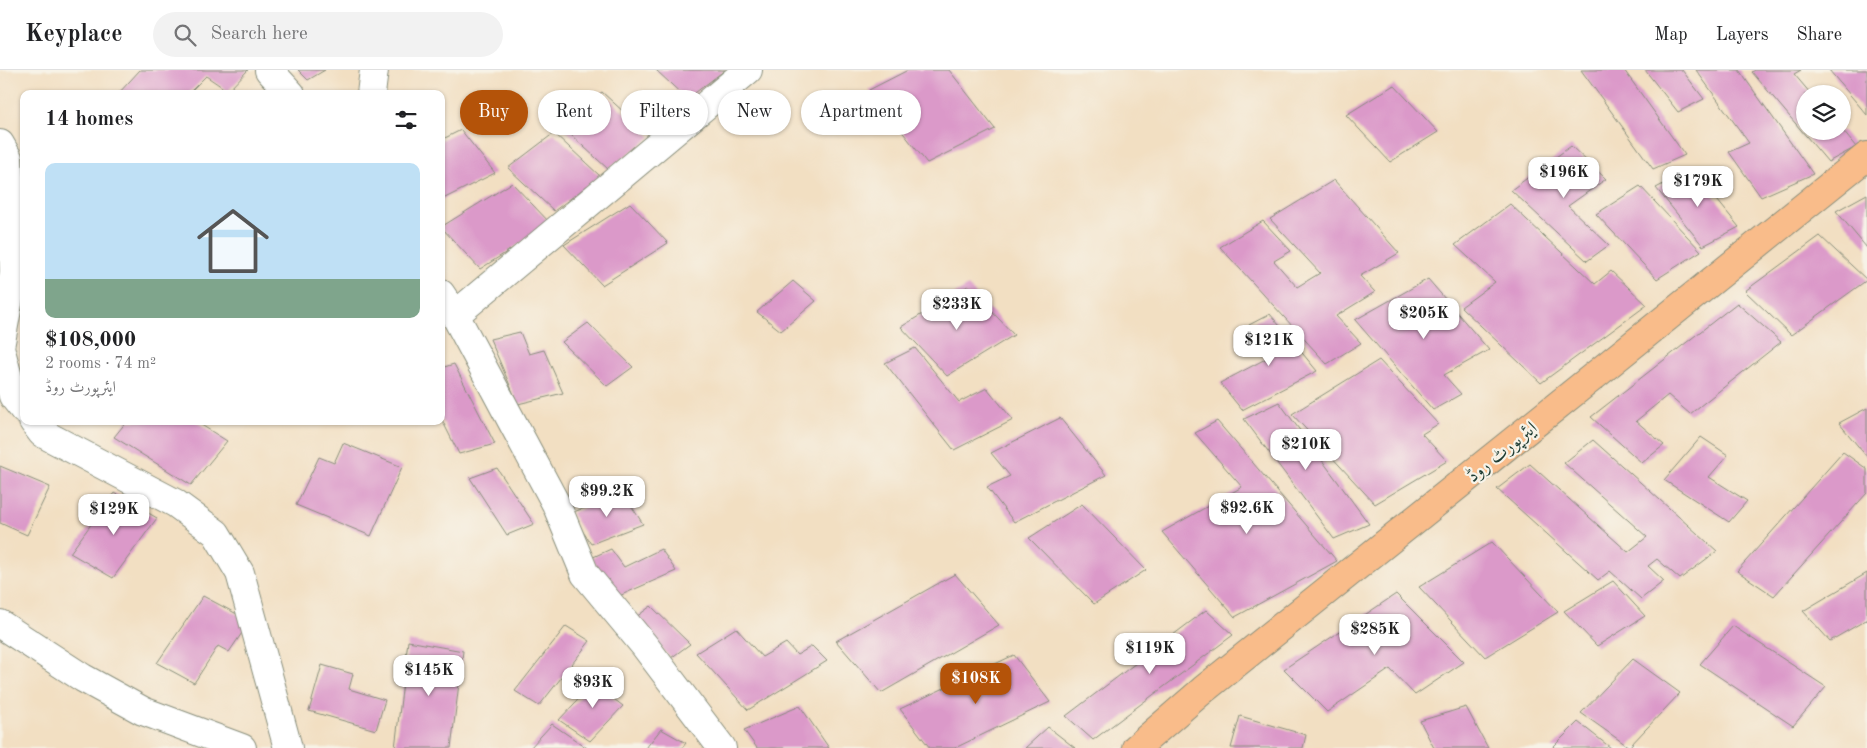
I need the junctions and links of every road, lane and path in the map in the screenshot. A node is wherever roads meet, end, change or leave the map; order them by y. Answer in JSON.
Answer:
{"nodes":[{"id":1,"x":269,"y":70,"type":"edge"},
{"id":2,"x":374,"y":70,"type":"edge"},
{"id":3,"x":748,"y":70,"type":"edge"},
{"id":4,"x":287,"y":90,"type":"edge"},
{"id":5,"x":372,"y":90,"type":"edge"},
{"id":6,"x":0,"y":144,"type":"edge"},
{"id":7,"x":1867,"y":156,"type":"edge"},
{"id":8,"x":448,"y":304,"type":"edge"},
{"id":9,"x":20,"y":405,"type":"edge"},
{"id":10,"x":36,"y":425,"type":"edge"},
{"id":11,"x":0,"y":624,"type":"edge"},
{"id":12,"x":242,"y":748,"type":"edge"},
{"id":13,"x":288,"y":748,"type":"edge"},
{"id":14,"x":722,"y":748,"type":"edge"},
{"id":15,"x":1136,"y":748,"type":"edge"}],
"edges":[{"from":1,"to":4,"type":"street"},
{"from":2,"to":5,"type":"street"},
{"from":3,"to":8,"type":"street"},
{"from":6,"to":9,"type":"street"},
{"from":7,"to":15,"type":"highway","name":"ایئرپورٹ روڈ"},
{"from":8,"to":14,"type":"street"},
{"from":10,"to":13,"type":"street"},
{"from":11,"to":12,"type":"street"}]}
